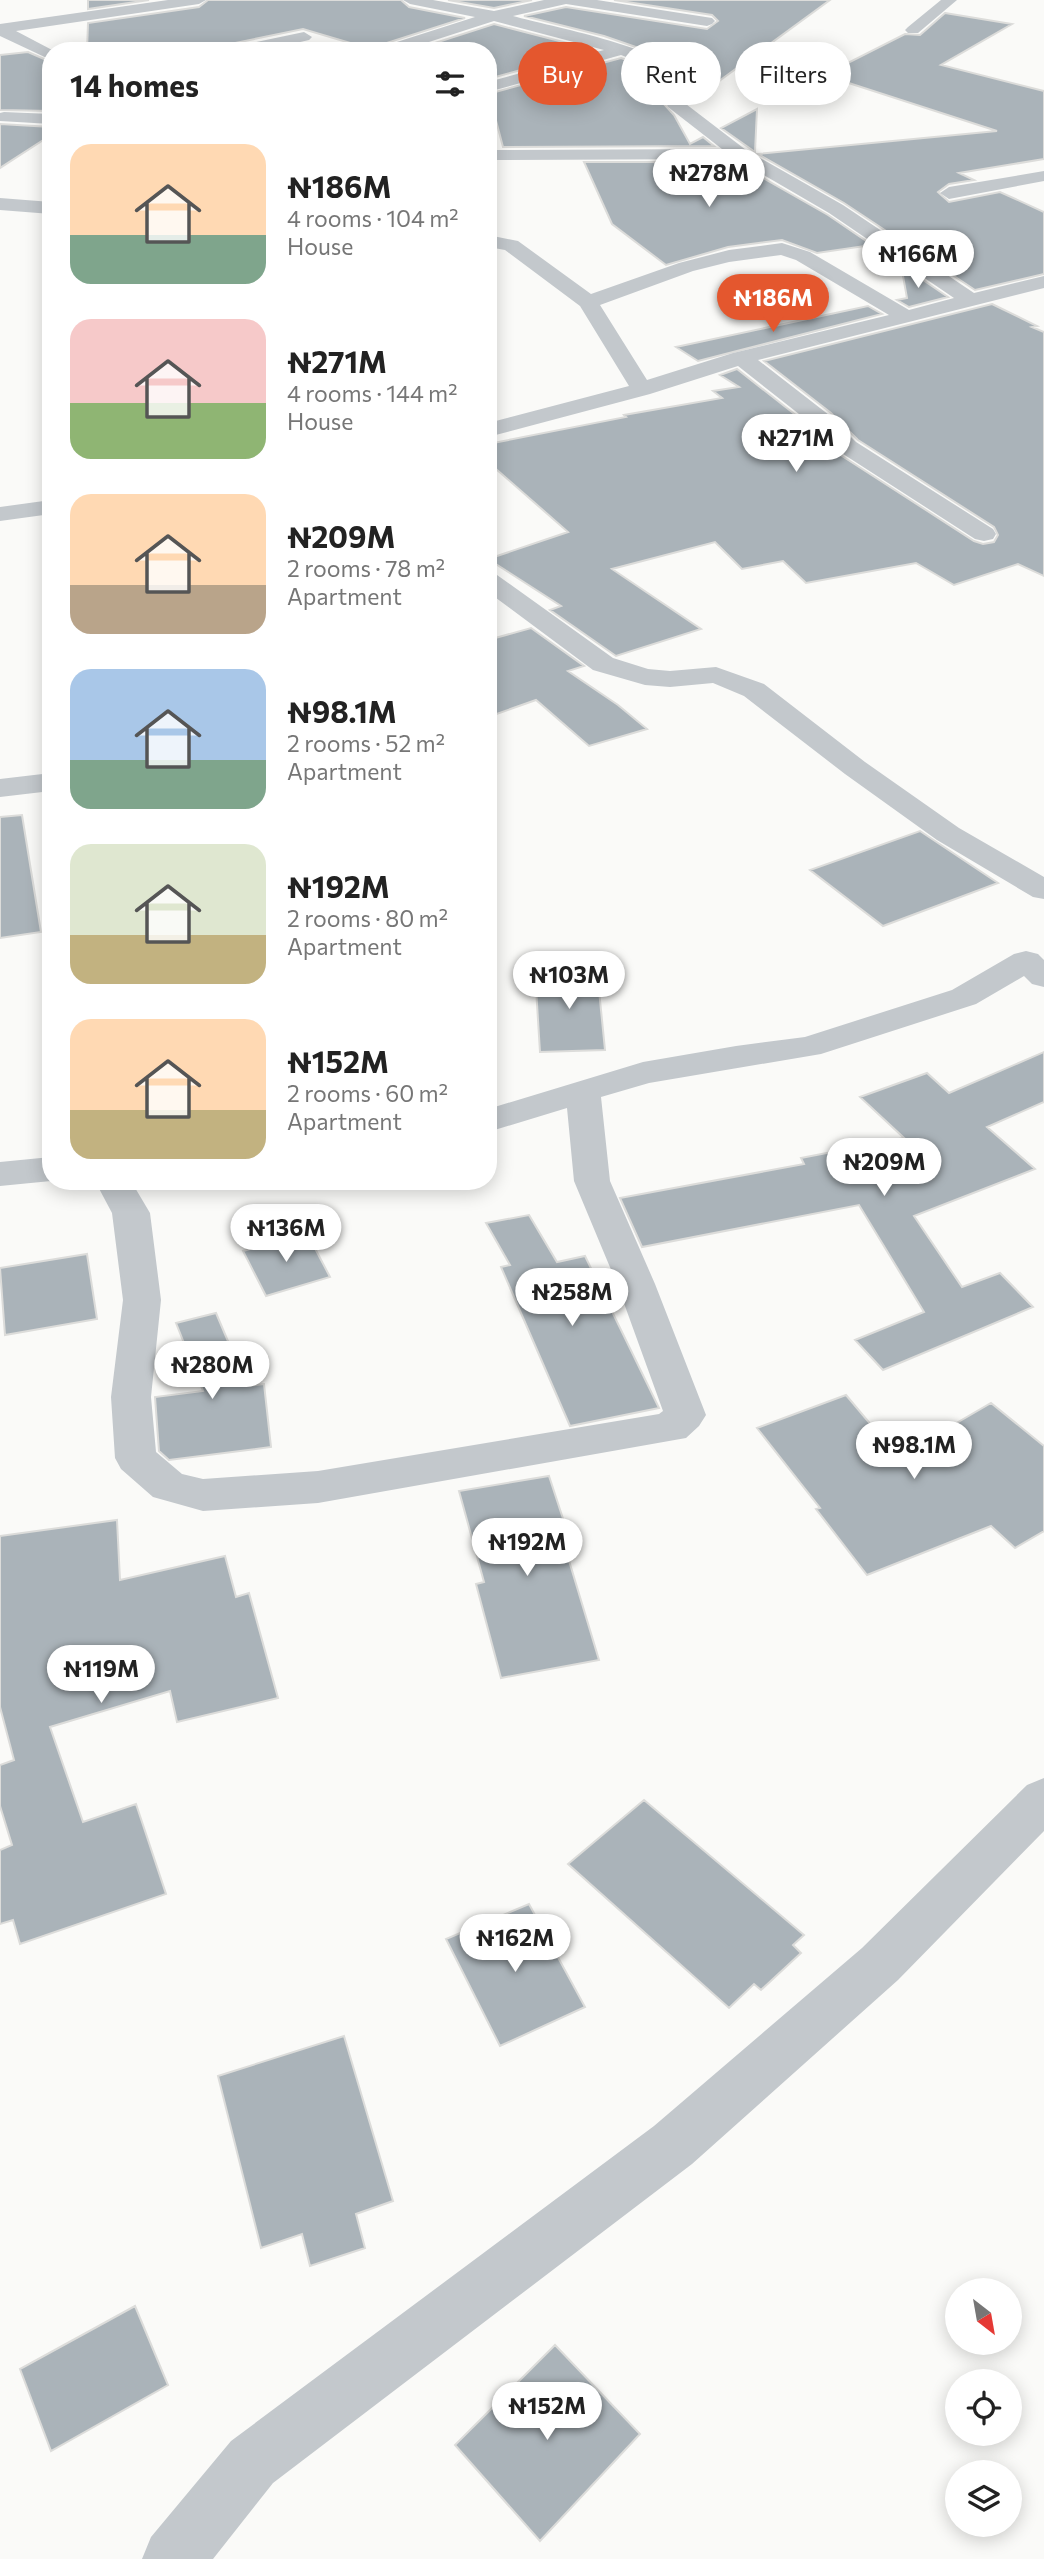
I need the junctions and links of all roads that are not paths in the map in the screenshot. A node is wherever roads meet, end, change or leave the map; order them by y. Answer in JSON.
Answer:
{"nodes":[{"id":1,"x":199,"y":0,"type":"edge"},
{"id":2,"x":410,"y":0,"type":"edge"},
{"id":3,"x":566,"y":0,"type":"edge"},
{"id":4,"x":950,"y":0,"type":"edge"},
{"id":5,"x":82,"y":9,"type":"edge"},
{"id":6,"x":494,"y":16,"type":"junction"},
{"id":7,"x":707,"y":21,"type":"dead end"},
{"id":8,"x":39,"y":22,"type":"junction"},
{"id":9,"x":0,"y":23,"type":"edge"},
{"id":10,"x":0,"y":30,"type":"edge"},
{"id":11,"x":913,"y":30,"type":"dead end"},
{"id":12,"x":304,"y":37,"type":"dead end"},
{"id":13,"x":280,"y":42,"type":"edge"},
{"id":14,"x":412,"y":42,"type":"edge"},
{"id":15,"x":621,"y":50,"type":"edge"},
{"id":16,"x":621,"y":50,"type":"edge"},
{"id":17,"x":42,"y":52,"type":"edge"},
{"id":18,"x":497,"y":85,"type":"edge"},
{"id":19,"x":677,"y":105,"type":"edge"},
{"id":20,"x":4,"y":117,"type":"dead end"},
{"id":21,"x":42,"y":119,"type":"edge"},
{"id":22,"x":740,"y":153,"type":"junction"},
{"id":23,"x":497,"y":155,"type":"edge"},
{"id":24,"x":1044,"y":176,"type":"edge"},
{"id":25,"x":949,"y":193,"type":"dead end"},
{"id":26,"x":0,"y":204,"type":"edge"},
{"id":27,"x":42,"y":207,"type":"edge"},
{"id":28,"x":497,"y":243,"type":"edge"},
{"id":29,"x":1044,"y":282,"type":"edge"},
{"id":30,"x":1014,"y":289,"type":"junction"},
{"id":31,"x":969,"y":299,"type":"junction"},
{"id":32,"x":588,"y":302,"type":"junction"},
{"id":33,"x":1034,"y":302,"type":"dead end"},
{"id":34,"x":904,"y":315,"type":"junction"},
{"id":35,"x":741,"y":358,"type":"junction"},
{"id":36,"x":642,"y":388,"type":"junction"},
{"id":37,"x":497,"y":428,"type":"edge"},
{"id":38,"x":42,"y":508,"type":"edge"},
{"id":39,"x":0,"y":514,"type":"edge"},
{"id":40,"x":984,"y":534,"type":"dead end"},
{"id":41,"x":497,"y":587,"type":"edge"},
{"id":42,"x":42,"y":783,"type":"edge"},
{"id":43,"x":0,"y":788,"type":"edge"},
{"id":44,"x":1044,"y":890,"type":"edge"},
{"id":45,"x":1038,"y":960,"type":"edge"},
{"id":46,"x":583,"y":1093,"type":"junction"},
{"id":47,"x":497,"y":1118,"type":"edge"},
{"id":48,"x":42,"y":1170,"type":"edge"},
{"id":49,"x":0,"y":1174,"type":"edge"},
{"id":50,"x":118,"y":1190,"type":"edge"},
{"id":51,"x":1044,"y":1799,"type":"edge"},
{"id":52,"x":173,"y":2559,"type":"edge"}],
"edges":[{"from":1,"to":5,"type":"street"},
{"from":2,"to":6,"type":"street"},
{"from":3,"to":6,"type":"street"},
{"from":3,"to":7,"type":"street"},
{"from":4,"to":11,"type":"street"},
{"from":5,"to":8,"type":"street"},
{"from":6,"to":14,"type":"street"},
{"from":6,"to":15,"type":"street"},
{"from":8,"to":9,"type":"street"},
{"from":8,"to":10,"type":"street"},
{"from":10,"to":17,"type":"street"},
{"from":12,"to":13,"type":"street"},
{"from":16,"to":18,"type":"street"},
{"from":19,"to":22,"type":"street"},
{"from":20,"to":21,"type":"street"},
{"from":22,"to":23,"type":"street"},
{"from":22,"to":31,"type":"street"},
{"from":24,"to":25,"type":"street"},
{"from":26,"to":27,"type":"street"},
{"from":28,"to":32,"type":"street"},
{"from":29,"to":30,"type":"street"},
{"from":30,"to":31,"type":"street"},
{"from":30,"to":33,"type":"street"},
{"from":31,"to":34,"type":"street"},
{"from":32,"to":34,"type":"street"},
{"from":32,"to":36,"type":"street"},
{"from":34,"to":35,"type":"street"},
{"from":35,"to":36,"type":"street"},
{"from":35,"to":40,"type":"street"},
{"from":36,"to":37,"type":"street"},
{"from":38,"to":39,"type":"street"},
{"from":41,"to":44,"type":"street"},
{"from":42,"to":43,"type":"street"},
{"from":45,"to":46,"type":"street"},
{"from":46,"to":47,"type":"street"},
{"from":46,"to":50,"type":"street"},
{"from":48,"to":49,"type":"street"},
{"from":51,"to":52,"type":"street"}]}
